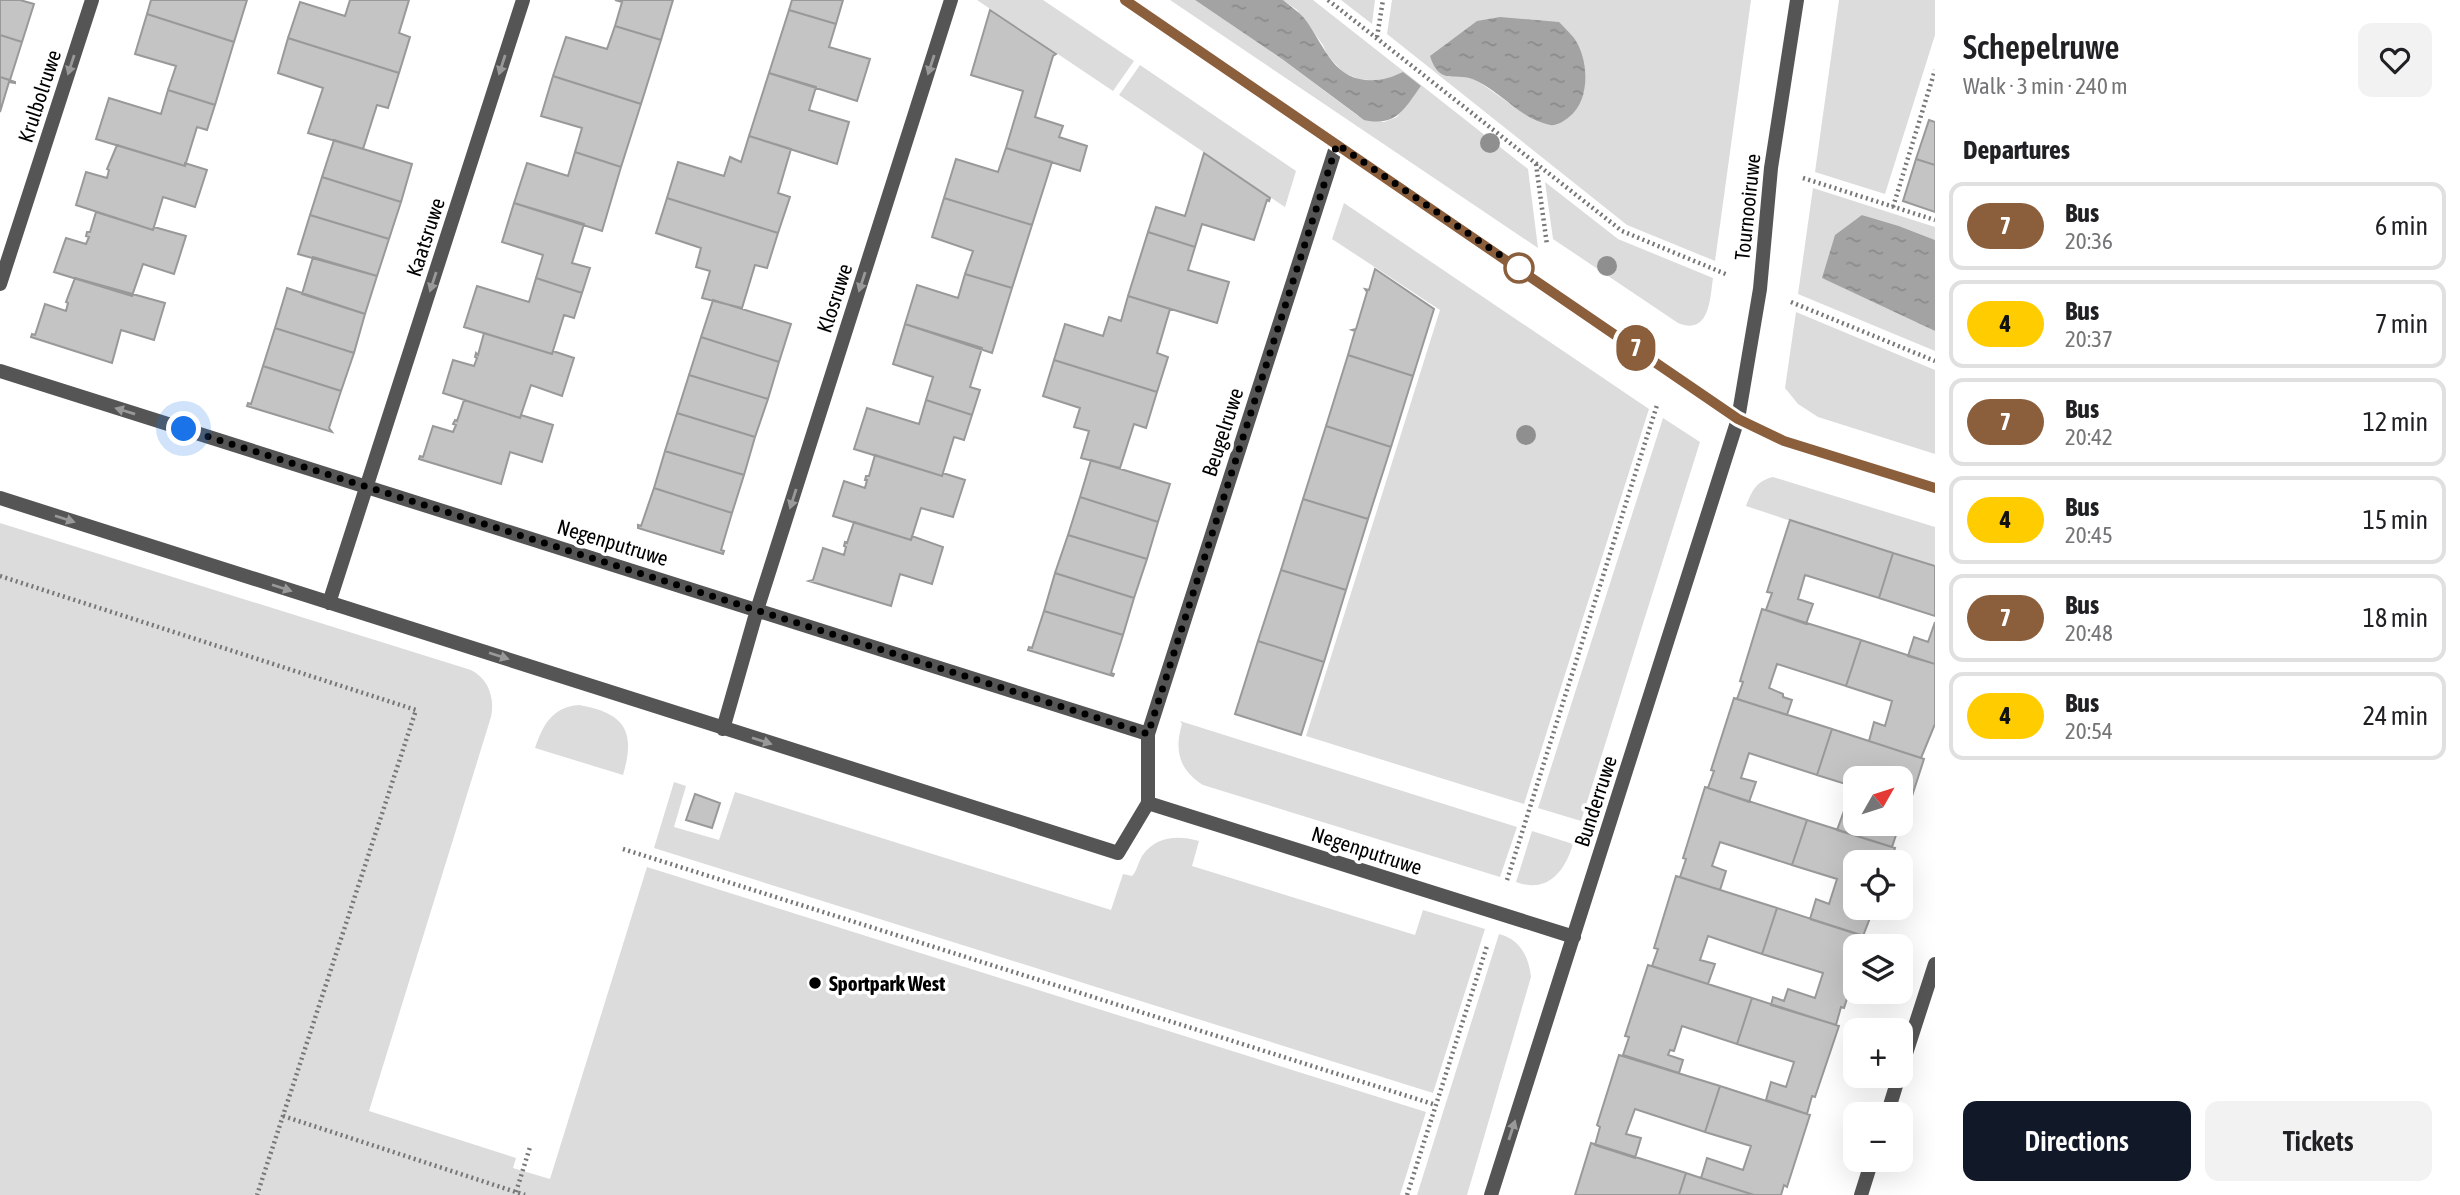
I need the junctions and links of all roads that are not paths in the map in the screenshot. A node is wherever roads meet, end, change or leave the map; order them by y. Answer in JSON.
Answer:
{"nodes":[{"id":1,"x":92,"y":0,"type":"edge"},
{"id":2,"x":523,"y":0,"type":"edge"},
{"id":3,"x":951,"y":0,"type":"edge"},
{"id":4,"x":1125,"y":0,"type":"edge"},
{"id":5,"x":1797,"y":0,"type":"edge"},
{"id":6,"x":1337,"y":144,"type":"junction"},
{"id":7,"x":0,"y":284,"type":"edge"},
{"id":8,"x":0,"y":371,"type":"edge"},
{"id":9,"x":1738,"y":419,"type":"junction"},
{"id":10,"x":367,"y":487,"type":"junction"},
{"id":11,"x":1935,"y":488,"type":"edge"},
{"id":12,"x":0,"y":498,"type":"edge"},
{"id":13,"x":329,"y":603,"type":"junction"},
{"id":14,"x":757,"y":610,"type":"junction"},
{"id":15,"x":723,"y":729,"type":"junction"},
{"id":16,"x":1148,"y":734,"type":"junction"},
{"id":17,"x":1148,"y":803,"type":"junction"},
{"id":18,"x":1574,"y":937,"type":"junction"},
{"id":19,"x":1935,"y":964,"type":"edge"},
{"id":20,"x":1913,"y":1033,"type":"edge"},
{"id":21,"x":1868,"y":1172,"type":"edge"},
{"id":22,"x":1491,"y":1195,"type":"edge"},
{"id":23,"x":1861,"y":1195,"type":"edge"}],
"edges":[{"from":1,"to":7,"type":"street","name":"Krulbolruwe","one_way":true},
{"from":2,"to":10,"type":"street","name":"Kaatsruwe","one_way":true},
{"from":3,"to":14,"type":"street","name":"Klosruwe","one_way":true},
{"from":4,"to":6,"type":"street"},
{"from":5,"to":9,"type":"street","name":"Tournooiruwe"},
{"from":6,"to":9,"type":"street"},
{"from":6,"to":16,"type":"street","name":"Beugelruwe"},
{"from":10,"to":8,"type":"street","name":"Negenputruwe","one_way":true},
{"from":9,"to":11,"type":"street"},
{"from":9,"to":18,"type":"street","name":"Bunderruwe"},
{"from":10,"to":13,"type":"street","name":"Kaatsruwe"},
{"from":10,"to":14,"type":"street","name":"Negenputruwe"},
{"from":12,"to":13,"type":"street","one_way":true},
{"from":13,"to":15,"type":"street","one_way":true},
{"from":14,"to":15,"type":"street","name":"Klosruwe"},
{"from":14,"to":16,"type":"street","name":"Negenputruwe"},
{"from":15,"to":17,"type":"street","one_way":true},
{"from":16,"to":17,"type":"street"},
{"from":17,"to":18,"type":"street","name":"Negenputruwe"},
{"from":22,"to":18,"type":"street","name":"Bunderruwe","one_way":true},
{"from":19,"to":20,"type":"street"},
{"from":21,"to":23,"type":"street"}]}
